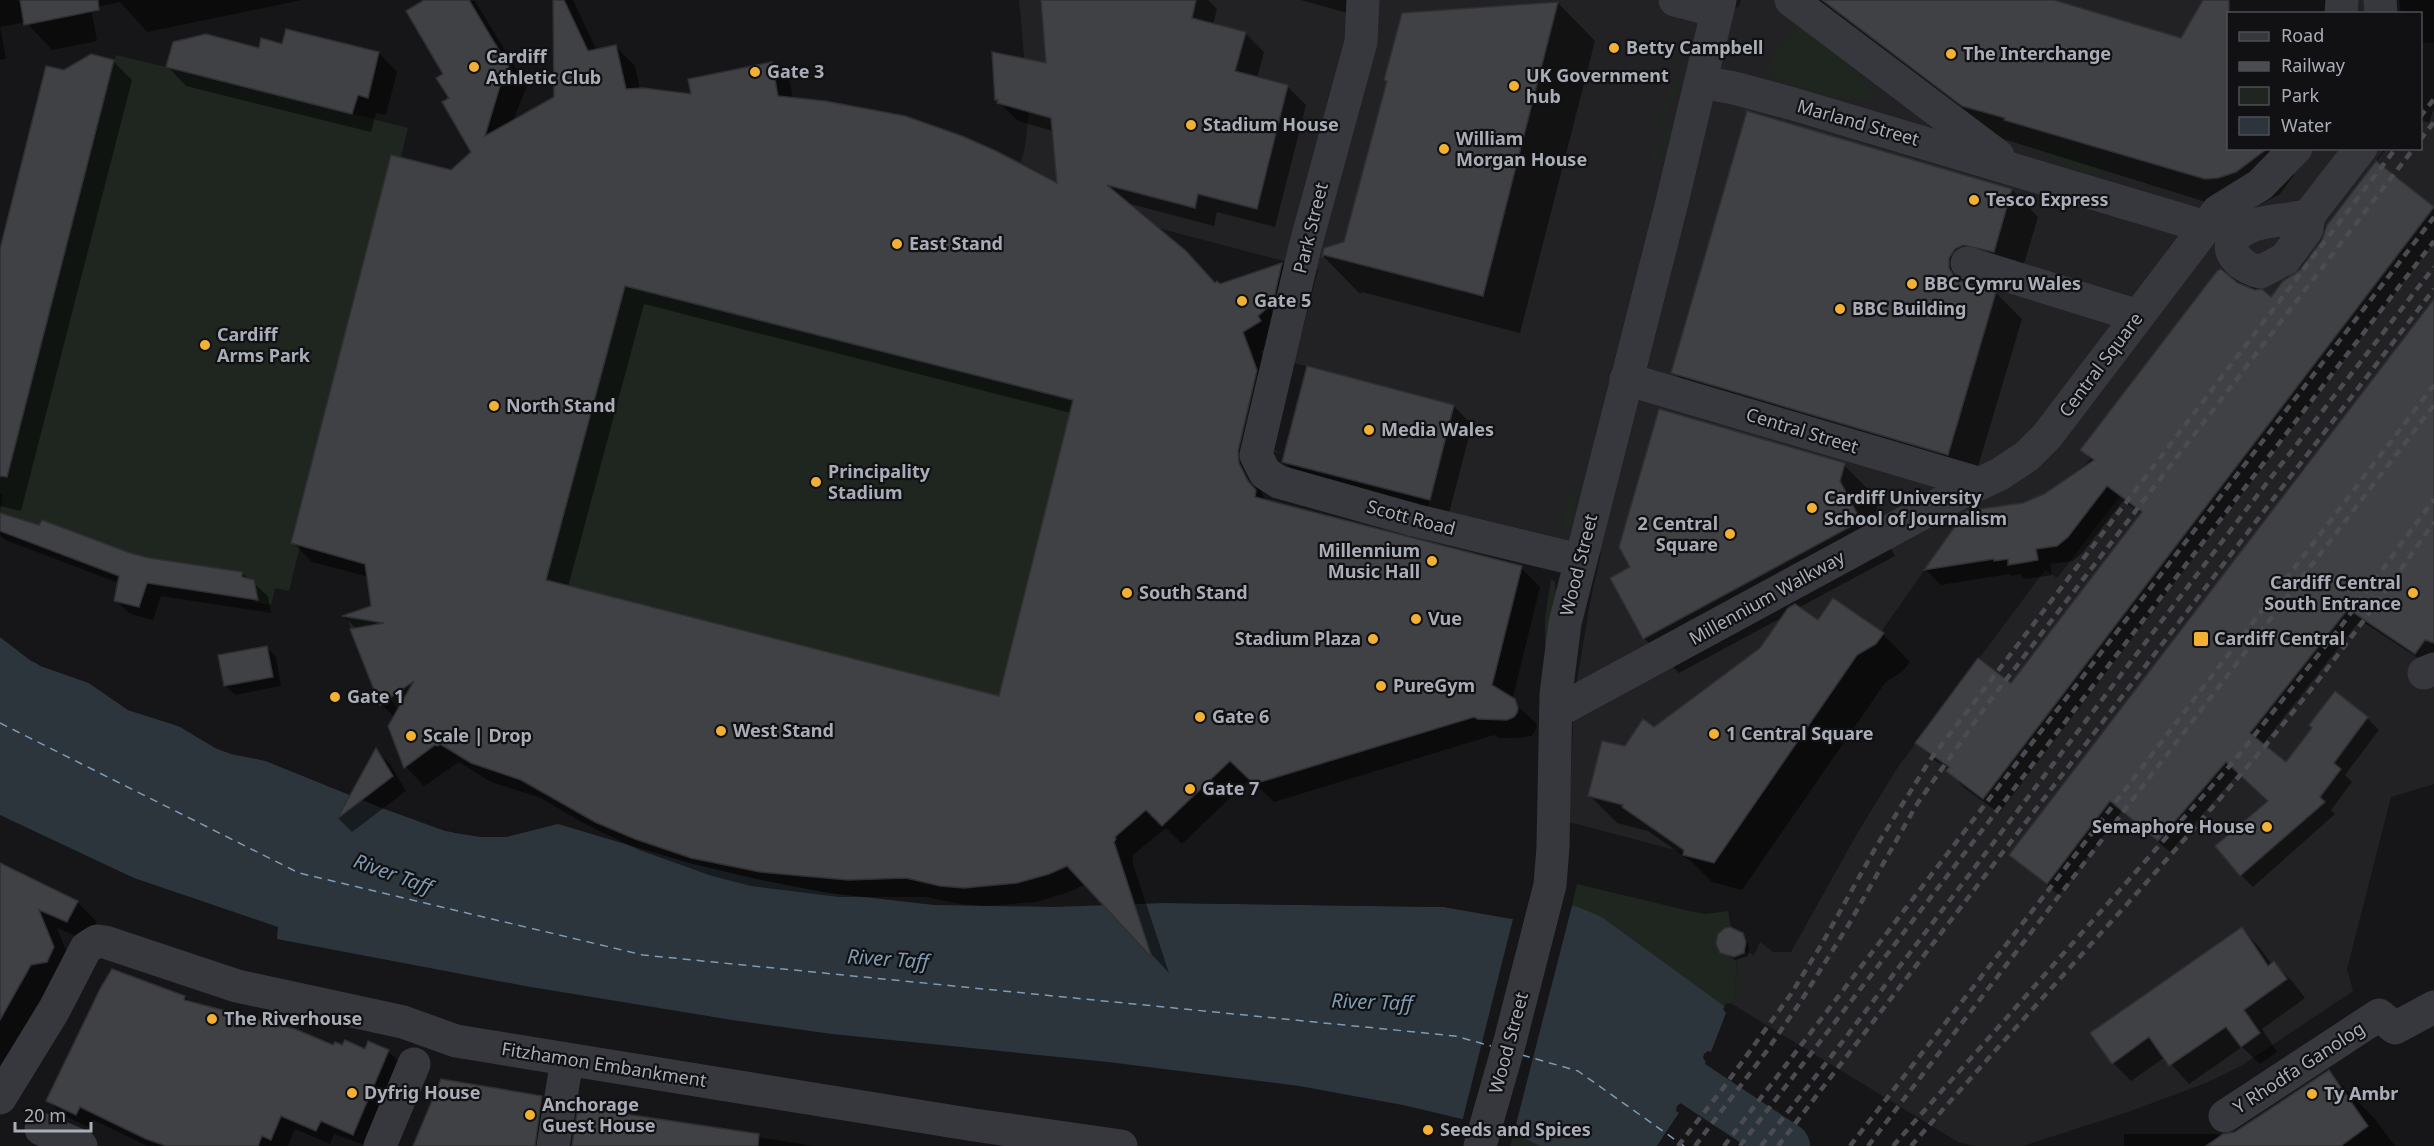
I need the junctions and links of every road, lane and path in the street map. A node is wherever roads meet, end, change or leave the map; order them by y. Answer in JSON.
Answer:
{"nodes":[{"id":1,"x":1363,"y":0,"type":"edge"},
{"id":2,"x":1675,"y":0,"type":"edge"},
{"id":3,"x":1791,"y":0,"type":"edge"},
{"id":4,"x":1718,"y":5,"type":"edge"},
{"id":5,"x":1701,"y":82,"type":"junction"},
{"id":6,"x":2294,"y":150,"type":"edge"},
{"id":7,"x":2359,"y":150,"type":"edge"},
{"id":8,"x":2013,"y":168,"type":"junction"},
{"id":9,"x":2309,"y":215,"type":"dead end"},
{"id":10,"x":2206,"y":227,"type":"junction"},
{"id":11,"x":1967,"y":263,"type":"dead end"},
{"id":12,"x":2138,"y":316,"type":"junction"},
{"id":13,"x":1626,"y":379,"type":"junction"},
{"id":14,"x":1256,"y":455,"type":"joint"},
{"id":15,"x":1978,"y":483,"type":"junction"},
{"id":16,"x":1579,"y":560,"type":"junction"},
{"id":17,"x":1556,"y":712,"type":"junction"},
{"id":18,"x":2434,"y":1007,"type":"edge"},
{"id":19,"x":567,"y":1060,"type":"junction"},
{"id":20,"x":414,"y":1064,"type":"dead end"},
{"id":21,"x":0,"y":1098,"type":"edge"},
{"id":22,"x":2225,"y":1116,"type":"dead end"},
{"id":23,"x":41,"y":1129,"type":"dead end"},
{"id":24,"x":1482,"y":1141,"type":"edge"},
{"id":25,"x":81,"y":1146,"type":"edge"},
{"id":26,"x":380,"y":1146,"type":"edge"},
{"id":27,"x":553,"y":1146,"type":"edge"},
{"id":28,"x":1121,"y":1146,"type":"edge"}],
"edges":[{"from":1,"to":14,"type":"street","name":"Park Street"},
{"from":2,"to":4,"type":"street"},
{"from":3,"to":8,"type":"street","name":"Marland Street"},
{"from":4,"to":5,"type":"street","name":"Wood Street"},
{"from":5,"to":8,"type":"street","name":"Marland Street"},
{"from":5,"to":13,"type":"street","name":"Wood Street"},
{"from":6,"to":10,"type":"street","name":"Central Square"},
{"from":7,"to":9,"type":"street"},
{"from":8,"to":10,"type":"street","name":"Marland Street"},
{"from":10,"to":12,"type":"street","name":"Central Square"},
{"from":11,"to":12,"type":"street"},
{"from":12,"to":15,"type":"street","name":"Central Square"},
{"from":13,"to":15,"type":"street","name":"Central Street"},
{"from":13,"to":16,"type":"street","name":"Wood Street"},
{"from":14,"to":16,"type":"street","name":"Scott Road"},
{"from":15,"to":17,"type":"street","name":"Millennium Walkway"},
{"from":16,"to":17,"type":"street","name":"Wood Street"},
{"from":17,"to":24,"type":"street","name":"Wood Street"},
{"from":18,"to":22,"type":"street","name":"Y Rhodfa Ganolog"},
{"from":19,"to":21,"type":"street","name":"Fitzhamon Embankment"},
{"from":19,"to":27,"type":"street"},
{"from":19,"to":28,"type":"street","name":"Fitzhamon Embankment"},
{"from":20,"to":26,"type":"street"},
{"from":23,"to":25,"type":"street"}]}
